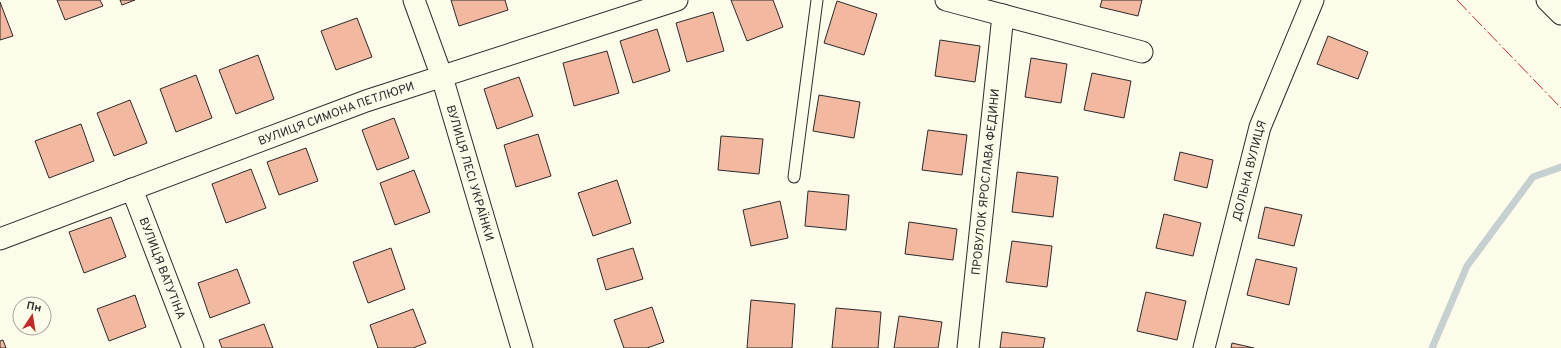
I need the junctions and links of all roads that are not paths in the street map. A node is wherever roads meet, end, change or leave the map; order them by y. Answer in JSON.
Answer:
{"nodes":[{"id":1,"x":414,"y":0,"type":"edge"},
{"id":2,"x":677,"y":0,"type":"edge"},
{"id":3,"x":817,"y":0,"type":"edge"},
{"id":4,"x":946,"y":0,"type":"edge"},
{"id":5,"x":1313,"y":0,"type":"edge"},
{"id":6,"x":1547,"y":0,"type":"edge"},
{"id":7,"x":1561,"y":14,"type":"edge"},
{"id":8,"x":1003,"y":15,"type":"junction"},
{"id":9,"x":1142,"y":52,"type":"dead end"},
{"id":10,"x":442,"y":77,"type":"junction"},
{"id":11,"x":794,"y":177,"type":"dead end"},
{"id":12,"x":132,"y":189,"type":"junction"},
{"id":13,"x":0,"y":239,"type":"edge"},
{"id":14,"x":193,"y":348,"type":"edge"},
{"id":15,"x":522,"y":348,"type":"edge"},
{"id":16,"x":968,"y":348,"type":"edge"},
{"id":17,"x":1204,"y":348,"type":"edge"}],
"edges":[{"from":1,"to":10,"type":"street","name":"ВУЛИЦЯ ЛЕСІ УКРАЇНКИ"},
{"from":2,"to":10,"type":"street","name":"ВУЛИЦЯ СИМОНА ПЕТЛЮРИ"},
{"from":3,"to":11,"type":"lane"},
{"from":4,"to":8,"type":"street"},
{"from":5,"to":17,"type":"street","name":"ДОЛЬНА ВУЛИЦЯ"},
{"from":6,"to":7,"type":"street"},
{"from":8,"to":9,"type":"street"},
{"from":8,"to":16,"type":"street","name":"ПРОВУЛОК ЯРОСЛАВА ФЕДИНИ"},
{"from":10,"to":12,"type":"street","name":"ВУЛИЦЯ СИМОНА ПЕТЛЮРИ"},
{"from":10,"to":15,"type":"street","name":"ВУЛИЦЯ ЛЕСІ УКРАЇНКИ"},
{"from":12,"to":13,"type":"street","name":"ВУЛИЦЯ СИМОНА ПЕТЛЮРИ"},
{"from":12,"to":14,"type":"street","name":"ВУЛИЦЯ ВАТУТІНА"}]}
